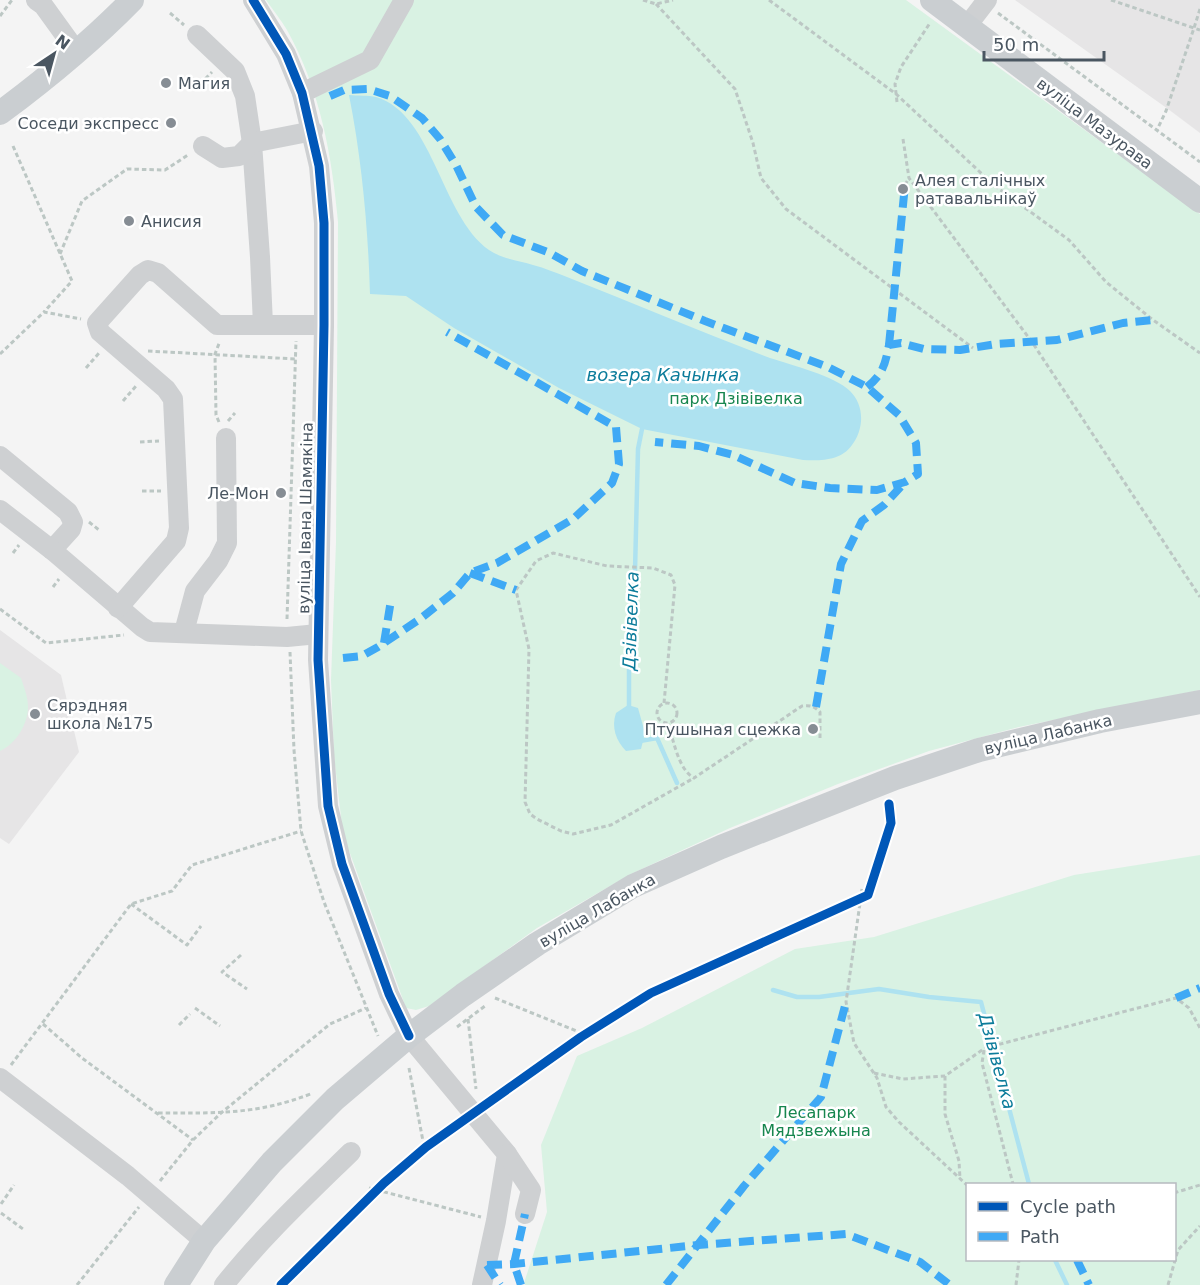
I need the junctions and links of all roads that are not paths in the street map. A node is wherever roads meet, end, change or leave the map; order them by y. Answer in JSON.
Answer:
{"nodes":[{"id":1,"x":36,"y":0,"type":"edge"},
{"id":2,"x":132,"y":0,"type":"edge"},
{"id":3,"x":253,"y":0,"type":"edge"},
{"id":4,"x":404,"y":0,"type":"edge"},
{"id":5,"x":986,"y":2,"type":"edge"},
{"id":6,"x":936,"y":3,"type":"edge"},
{"id":7,"x":967,"y":26,"type":"junction"},
{"id":8,"x":196,"y":35,"type":"dead end"},
{"id":9,"x":77,"y":52,"type":"junction"},
{"id":10,"x":302,"y":93,"type":"junction"},
{"id":11,"x":0,"y":113,"type":"edge"},
{"id":12,"x":313,"y":131,"type":"junction"},
{"id":13,"x":252,"y":143,"type":"junction"},
{"id":14,"x":203,"y":146,"type":"road end"},
{"id":15,"x":1200,"y":201,"type":"edge"},
{"id":16,"x":262,"y":325,"type":"junction"},
{"id":17,"x":324,"y":325,"type":"junction"},
{"id":18,"x":226,"y":438,"type":"road end"},
{"id":19,"x":0,"y":456,"type":"edge"},
{"id":20,"x":0,"y":510,"type":"edge"},
{"id":21,"x":52,"y":550,"type":"junction"},
{"id":22,"x":118,"y":608,"type":"junction"},
{"id":23,"x":184,"y":632,"type":"junction"},
{"id":24,"x":318,"y":634,"type":"junction"},
{"id":25,"x":1200,"y":702,"type":"edge"},
{"id":26,"x":409,"y":1036,"type":"junction"},
{"id":27,"x":0,"y":1078,"type":"edge"},
{"id":28,"x":351,"y":1152,"type":"dead end"},
{"id":29,"x":507,"y":1154,"type":"junction"},
{"id":30,"x":525,"y":1214,"type":"dead end"},
{"id":31,"x":204,"y":1241,"type":"junction"},
{"id":32,"x":177,"y":1285,"type":"edge"},
{"id":33,"x":224,"y":1285,"type":"edge"},
{"id":34,"x":482,"y":1285,"type":"edge"}],
"edges":[{"from":1,"to":9,"type":"street"},
{"from":2,"to":9,"type":"main road"},
{"from":3,"to":10,"type":"street","name":"вуліца Івана Шамякіна"},
{"from":4,"to":10,"type":"street"},
{"from":5,"to":7,"type":"street"},
{"from":6,"to":7,"type":"main road","name":"вуліца Мазурава"},
{"from":7,"to":15,"type":"main road","name":"вуліца Мазурава"},
{"from":8,"to":13,"type":"street"},
{"from":9,"to":11,"type":"main road"},
{"from":10,"to":12,"type":"street","name":"вуліца Івана Шамякіна"},
{"from":12,"to":13,"type":"street"},
{"from":12,"to":17,"type":"street","name":"вуліца Івана Шамякіна"},
{"from":13,"to":14,"type":"street"},
{"from":13,"to":16,"type":"street"},
{"from":16,"to":17,"type":"street"},
{"from":16,"to":22,"type":"street"},
{"from":17,"to":24,"type":"street","name":"вуліца Івана Шамякіна"},
{"from":18,"to":23,"type":"street"},
{"from":19,"to":21,"type":"street"},
{"from":20,"to":21,"type":"street"},
{"from":21,"to":22,"type":"street"},
{"from":22,"to":23,"type":"street"},
{"from":23,"to":24,"type":"street"},
{"from":24,"to":26,"type":"street","name":"вуліца Івана Шамякіна"},
{"from":25,"to":26,"type":"main road","name":"вуліца Лабанка"},
{"from":26,"to":29,"type":"street","name":"вуліца Івана Шамякіна"},
{"from":26,"to":31,"type":"main road","name":"вуліца Лабанка"},
{"from":27,"to":31,"type":"street"},
{"from":28,"to":33,"type":"street"},
{"from":29,"to":30,"type":"street","name":"вуліца Івана Шамякіна"},
{"from":29,"to":34,"type":"street"},
{"from":31,"to":32,"type":"main road","name":"вуліца Лабанка"}]}
